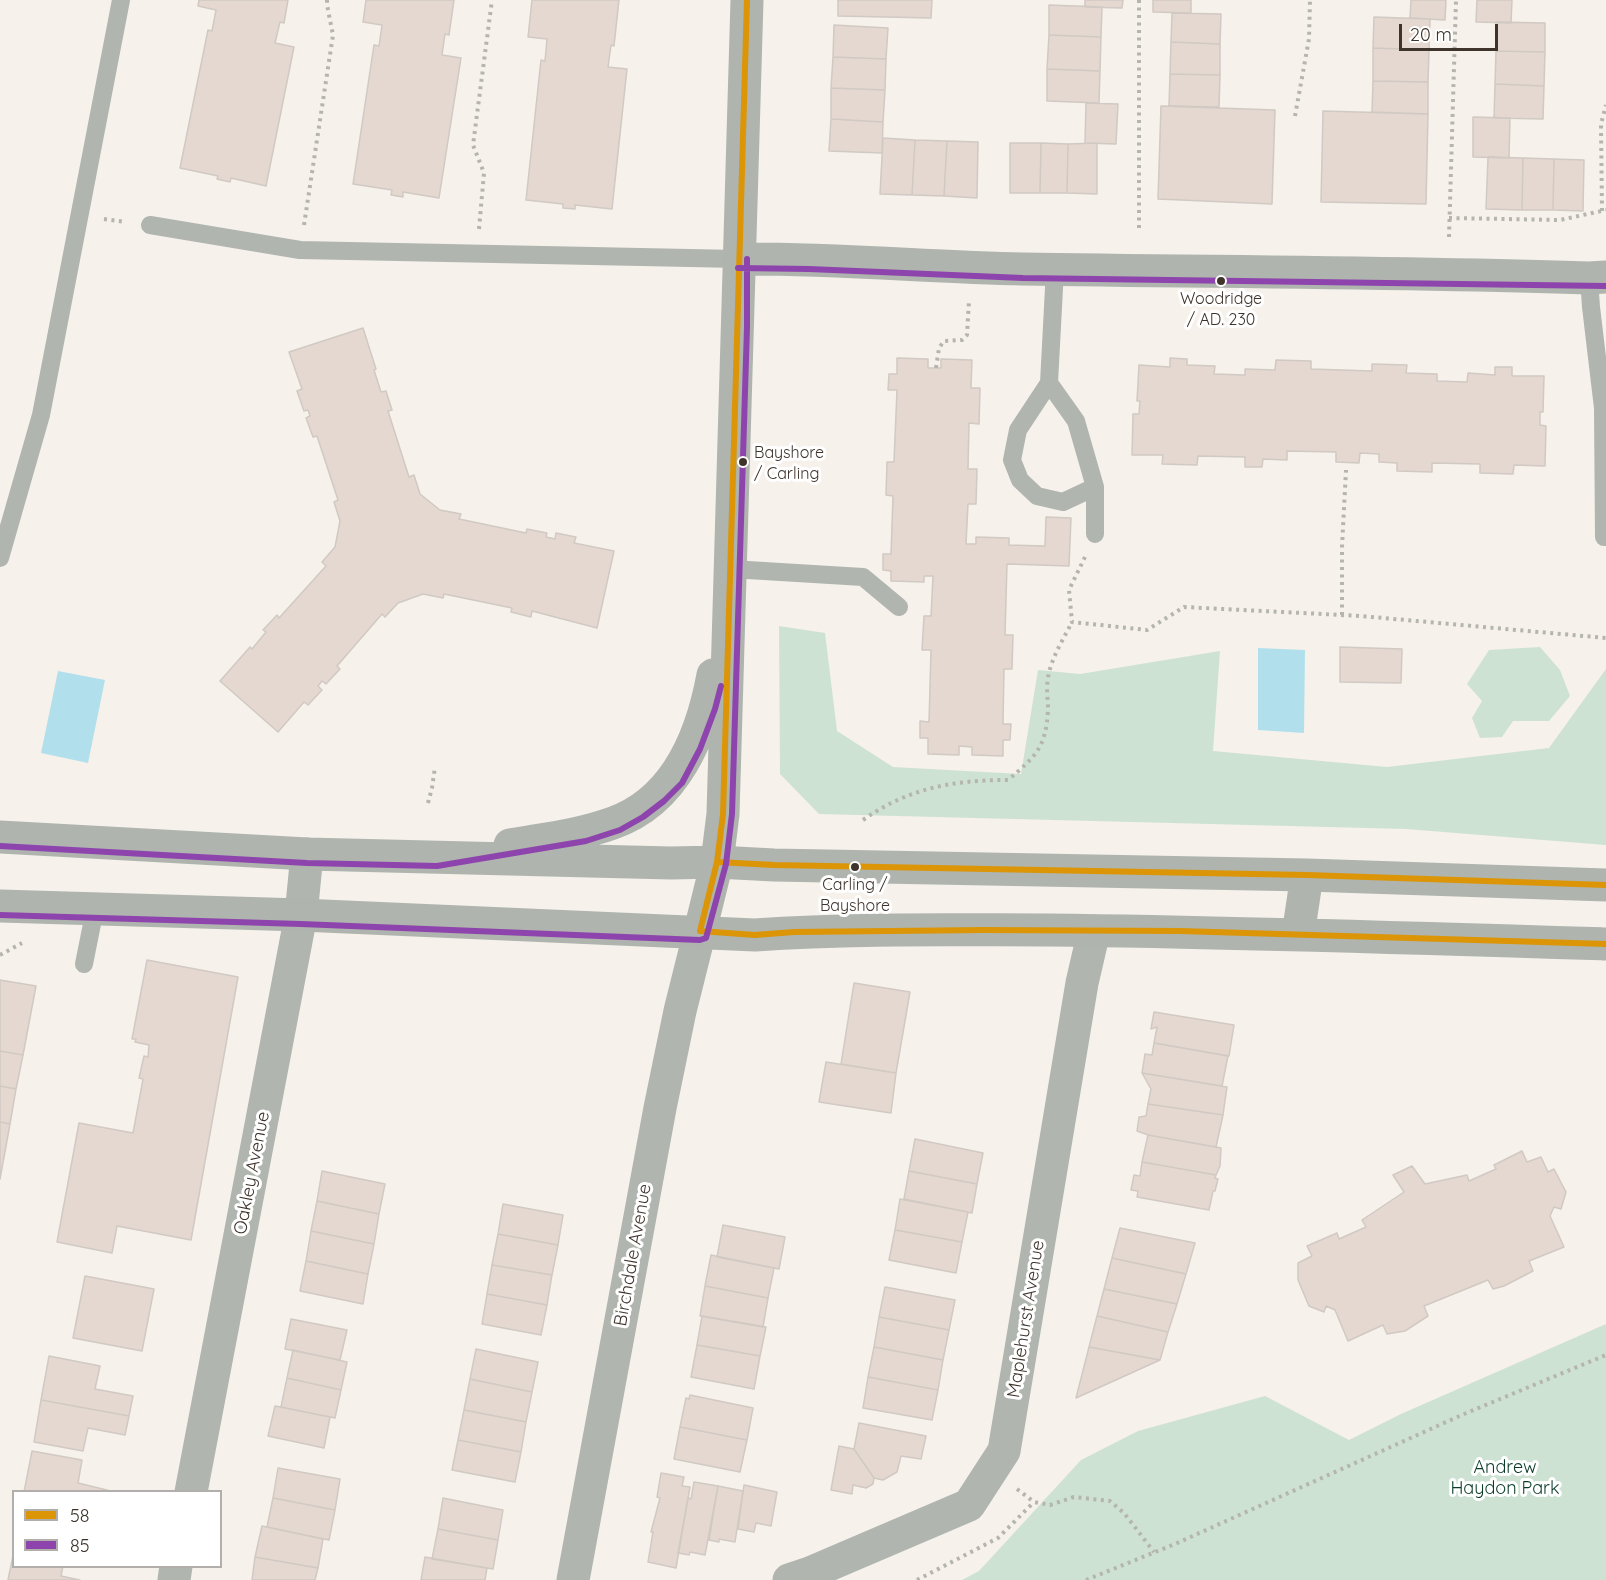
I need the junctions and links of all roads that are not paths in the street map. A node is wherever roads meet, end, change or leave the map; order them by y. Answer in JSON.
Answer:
{"nodes":[{"id":1,"x":121,"y":0,"type":"edge"},
{"id":2,"x":747,"y":0,"type":"edge"},
{"id":3,"x":150,"y":225,"type":"road end"},
{"id":4,"x":738,"y":260,"type":"junction"},
{"id":5,"x":1055,"y":269,"type":"junction"},
{"id":6,"x":1598,"y":277,"type":"edge"},
{"id":7,"x":1049,"y":383,"type":"junction"},
{"id":8,"x":1605,"y":409,"type":"edge"},
{"id":9,"x":1095,"y":487,"type":"junction"},
{"id":10,"x":1095,"y":534,"type":"road end"},
{"id":11,"x":1606,"y":537,"type":"edge"},
{"id":12,"x":0,"y":558,"type":"edge"},
{"id":13,"x":731,"y":574,"type":"junction"},
{"id":14,"x":899,"y":607,"type":"dead end"},
{"id":15,"x":0,"y":837,"type":"edge"},
{"id":16,"x":307,"y":854,"type":"junction"},
{"id":17,"x":437,"y":857,"type":"junction"},
{"id":18,"x":717,"y":862,"type":"junction"},
{"id":19,"x":1307,"y":875,"type":"junction"},
{"id":20,"x":1606,"y":885,"type":"edge"},
{"id":21,"x":0,"y":906,"type":"edge"},
{"id":22,"x":94,"y":909,"type":"junction"},
{"id":23,"x":301,"y":915,"type":"junction"},
{"id":24,"x":1094,"y":931,"type":"junction"},
{"id":25,"x":700,"y":932,"type":"junction"},
{"id":26,"x":1298,"y":935,"type":"junction"},
{"id":27,"x":1606,"y":944,"type":"edge"},
{"id":28,"x":84,"y":964,"type":"dead end"},
{"id":29,"x":191,"y":1490,"type":"edge"},
{"id":30,"x":573,"y":1580,"type":"edge"},
{"id":31,"x":789,"y":1580,"type":"edge"}],
"edges":[{"from":1,"to":12,"type":"lane"},
{"from":2,"to":4,"type":"main road"},
{"from":3,"to":4,"type":"lane"},
{"from":4,"to":5,"type":"main road"},
{"from":4,"to":13,"type":"main road"},
{"from":5,"to":6,"type":"main road"},
{"from":5,"to":7,"type":"lane"},
{"from":6,"to":8,"type":"lane"},
{"from":7,"to":9,"type":"lane"},
{"from":7,"to":9,"type":"lane"},
{"from":8,"to":11,"type":"lane"},
{"from":9,"to":10,"type":"lane"},
{"from":13,"to":14,"type":"lane"},
{"from":13,"to":17,"type":"main road"},
{"from":13,"to":18,"type":"main road"},
{"from":15,"to":16,"type":"main road"},
{"from":16,"to":17,"type":"main road"},
{"from":16,"to":23,"type":"street","name":"Oakley Avenue"},
{"from":17,"to":18,"type":"main road"},
{"from":18,"to":19,"type":"main road"},
{"from":18,"to":25,"type":"main road"},
{"from":19,"to":20,"type":"main road"},
{"from":19,"to":26,"type":"main road"},
{"from":21,"to":22,"type":"main road"},
{"from":22,"to":23,"type":"main road"},
{"from":22,"to":28,"type":"lane"},
{"from":23,"to":25,"type":"main road"},
{"from":23,"to":29,"type":"street","name":"Oakley Avenue"},
{"from":24,"to":25,"type":"main road"},
{"from":24,"to":26,"type":"main road"},
{"from":24,"to":31,"type":"street","name":"Maplehurst Avenue"},
{"from":25,"to":30,"type":"street","name":"Birchdale Avenue"},
{"from":26,"to":27,"type":"main road"}]}
